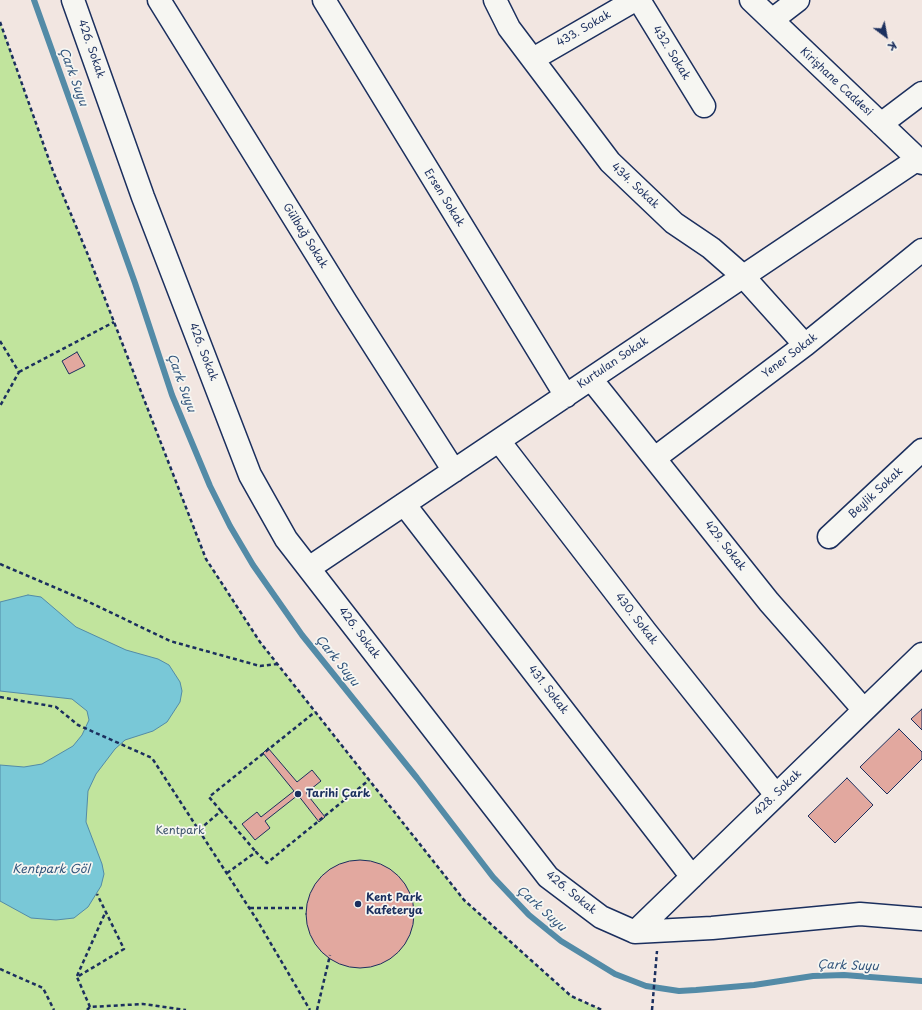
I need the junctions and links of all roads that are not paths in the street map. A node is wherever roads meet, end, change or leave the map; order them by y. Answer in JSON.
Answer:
{"nodes":[{"id":1,"x":74,"y":0,"type":"edge"},
{"id":2,"x":159,"y":0,"type":"edge"},
{"id":3,"x":324,"y":0,"type":"edge"},
{"id":4,"x":495,"y":0,"type":"edge"},
{"id":5,"x":637,"y":0,"type":"edge"},
{"id":6,"x":751,"y":0,"type":"edge"},
{"id":7,"x":798,"y":0,"type":"edge"},
{"id":8,"x":772,"y":20,"type":"junction"},
{"id":9,"x":533,"y":59,"type":"junction"},
{"id":10,"x":922,"y":93,"type":"edge"},
{"id":11,"x":704,"y":106,"type":"dead end"},
{"id":12,"x":881,"y":124,"type":"junction"},
{"id":13,"x":920,"y":161,"type":"edge"},
{"id":14,"x":922,"y":250,"type":"edge"},
{"id":15,"x":743,"y":276,"type":"junction"},
{"id":16,"x":805,"y":345,"type":"junction"},
{"id":17,"x":591,"y":379,"type":"junction"},
{"id":18,"x":566,"y":396,"type":"junction"},
{"id":19,"x":499,"y":441,"type":"junction"},
{"id":20,"x":922,"y":450,"type":"edge"},
{"id":21,"x":655,"y":458,"type":"junction"},
{"id":22,"x":454,"y":471,"type":"junction"},
{"id":23,"x":404,"y":504,"type":"junction"},
{"id":24,"x":829,"y":537,"type":"dead end"},
{"id":25,"x":309,"y":568,"type":"junction"},
{"id":26,"x":922,"y":654,"type":"edge"},
{"id":27,"x":864,"y":710,"type":"junction"},
{"id":28,"x":776,"y":795,"type":"junction"},
{"id":29,"x":692,"y":876,"type":"junction"},
{"id":30,"x":922,"y":919,"type":"edge"},
{"id":31,"x":635,"y":932,"type":"junction"}],
"edges":[{"from":1,"to":25,"type":"street","name":"426. Sokak"},
{"from":2,"to":22,"type":"street","name":"Gülbağ Sokak"},
{"from":3,"to":18,"type":"street","name":"Ersen Sokak"},
{"from":4,"to":9,"type":"street","name":"434. Sokak"},
{"from":5,"to":9,"type":"street","name":"433. Sokak"},
{"from":5,"to":11,"type":"street","name":"432. Sokak"},
{"from":6,"to":8,"type":"street","name":"Kirişhane Caddesi"},
{"from":7,"to":8,"type":"street"},
{"from":8,"to":12,"type":"street","name":"Kirişhane Caddesi"},
{"from":9,"to":15,"type":"street","name":"434. Sokak"},
{"from":10,"to":12,"type":"street"},
{"from":12,"to":13,"type":"street","name":"Kirişhane Caddesi"},
{"from":13,"to":15,"type":"street","name":"Kurtulan Sokak"},
{"from":14,"to":16,"type":"street","name":"Yener Sokak"},
{"from":15,"to":16,"type":"street","name":"434. Sokak"},
{"from":15,"to":17,"type":"street","name":"Kurtulan Sokak"},
{"from":16,"to":21,"type":"street","name":"Yener Sokak"},
{"from":17,"to":18,"type":"street","name":"Kurtulan Sokak"},
{"from":17,"to":21,"type":"street","name":"429. Sokak"},
{"from":18,"to":19,"type":"street","name":"Kurtulan Sokak"},
{"from":19,"to":22,"type":"street","name":"Kurtulan Sokak"},
{"from":19,"to":28,"type":"street","name":"430. Sokak"},
{"from":20,"to":24,"type":"street","name":"Beylik Sokak"},
{"from":21,"to":27,"type":"street","name":"429. Sokak"},
{"from":22,"to":23,"type":"street","name":"Kurtulan Sokak"},
{"from":23,"to":25,"type":"street","name":"Kurtulan Sokak"},
{"from":23,"to":29,"type":"street","name":"431. Sokak"},
{"from":25,"to":31,"type":"street","name":"426. Sokak"},
{"from":26,"to":27,"type":"street","name":"428. Sokak"},
{"from":27,"to":28,"type":"street","name":"428. Sokak"},
{"from":28,"to":29,"type":"street","name":"428. Sokak"},
{"from":29,"to":31,"type":"street","name":"428. Sokak"},
{"from":30,"to":31,"type":"street","name":"426. Sokak"}]}
